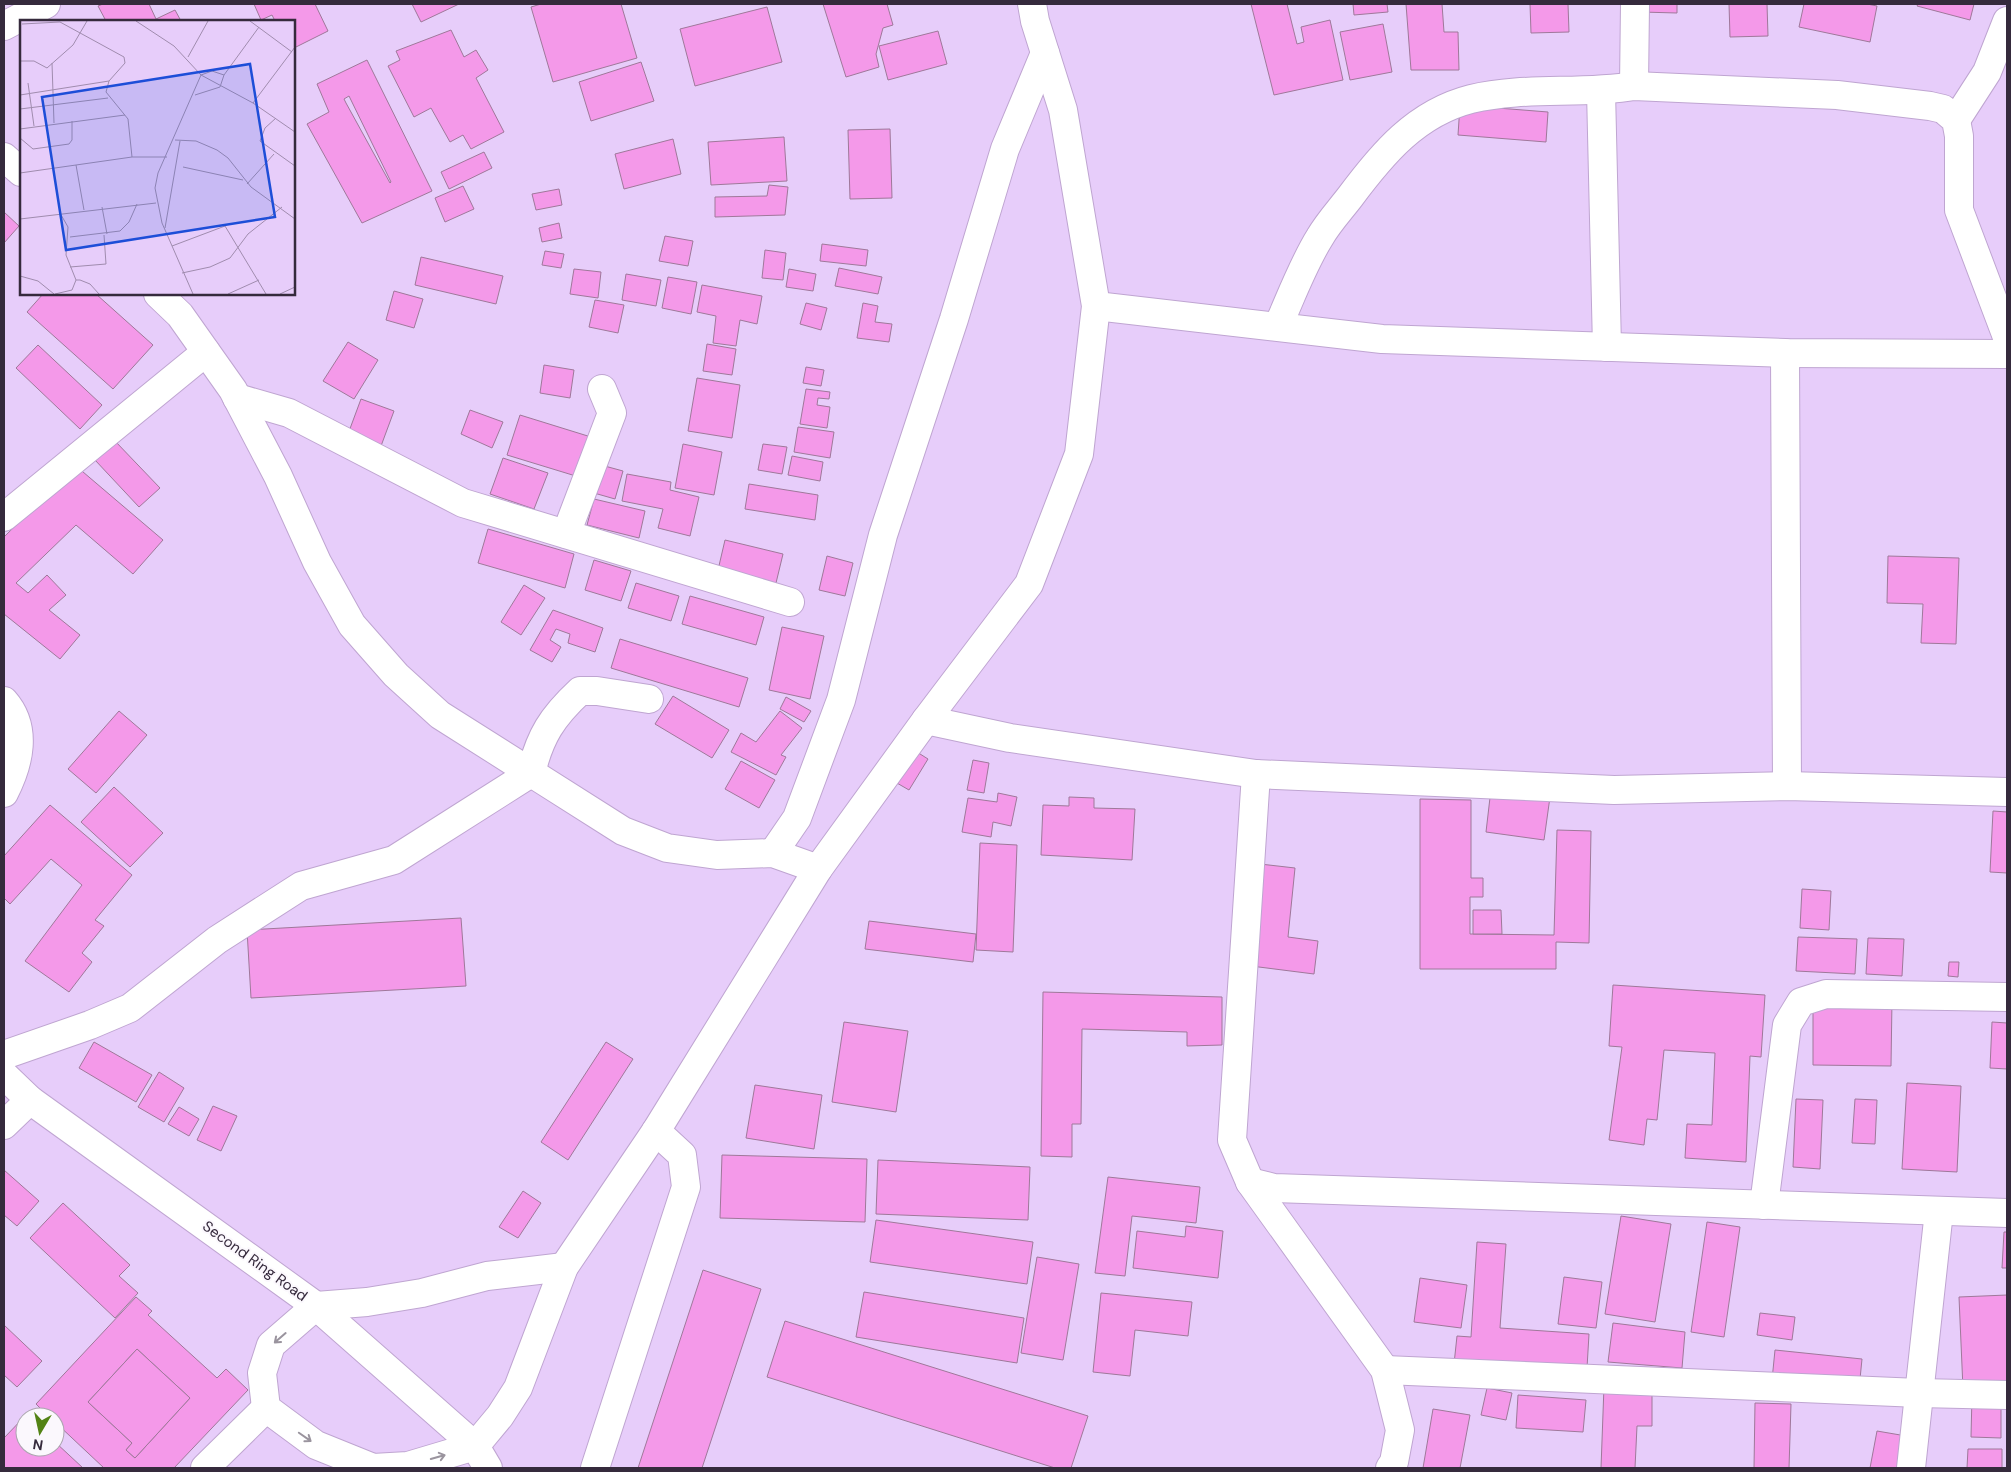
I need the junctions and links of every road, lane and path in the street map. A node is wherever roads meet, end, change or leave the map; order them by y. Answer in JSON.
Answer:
{"nodes":[{"id":1,"x":46,"y":4,"type":"edge"},
{"id":2,"x":1032,"y":4,"type":"edge"},
{"id":3,"x":1635,"y":4,"type":"edge"},
{"id":4,"x":2007,"y":21,"type":"edge"},
{"id":5,"x":4,"y":26,"type":"edge"},
{"id":6,"x":1045,"y":53,"type":"junction"},
{"id":7,"x":1634,"y":86,"type":"junction"},
{"id":8,"x":1601,"y":91,"type":"junction"},
{"id":9,"x":1956,"y":120,"type":"junction"},
{"id":10,"x":4,"y":157,"type":"edge"},
{"id":11,"x":20,"y":171,"type":"edge"},
{"id":12,"x":159,"y":295,"type":"edge"},
{"id":13,"x":1096,"y":306,"type":"junction"},
{"id":14,"x":1278,"y":326,"type":"junction"},
{"id":15,"x":2007,"y":338,"type":"edge"},
{"id":16,"x":1607,"y":347,"type":"junction"},
{"id":17,"x":206,"y":352,"type":"junction"},
{"id":18,"x":1785,"y":353,"type":"junction"},
{"id":19,"x":2007,"y":354,"type":"edge"},
{"id":20,"x":602,"y":389,"type":"dead end"},
{"id":21,"x":238,"y":398,"type":"junction"},
{"id":22,"x":4,"y":517,"type":"edge"},
{"id":23,"x":566,"y":534,"type":"junction"},
{"id":24,"x":790,"y":602,"type":"dead end"},
{"id":25,"x":649,"y":699,"type":"dead end"},
{"id":26,"x":4,"y":701,"type":"edge"},
{"id":27,"x":926,"y":720,"type":"junction"},
{"id":28,"x":531,"y":773,"type":"junction"},
{"id":29,"x":1256,"y":774,"type":"junction"},
{"id":30,"x":1786,"y":786,"type":"junction"},
{"id":31,"x":2007,"y":792,"type":"edge"},
{"id":32,"x":4,"y":794,"type":"edge"},
{"id":33,"x":773,"y":853,"type":"junction"},
{"id":34,"x":818,"y":869,"type":"junction"},
{"id":35,"x":2007,"y":997,"type":"edge"},
{"id":36,"x":4,"y":1055,"type":"edge"},
{"id":37,"x":4,"y":1075,"type":"edge"},
{"id":38,"x":30,"y":1100,"type":"junction"},
{"id":39,"x":4,"y":1126,"type":"edge"},
{"id":40,"x":656,"y":1131,"type":"junction"},
{"id":41,"x":1250,"y":1182,"type":"junction"},
{"id":42,"x":1764,"y":1205,"type":"junction"},
{"id":43,"x":1939,"y":1211,"type":"junction"},
{"id":44,"x":2007,"y":1213,"type":"edge"},
{"id":45,"x":564,"y":1267,"type":"junction"},
{"id":46,"x":316,"y":1306,"type":"junction"},
{"id":47,"x":1385,"y":1370,"type":"junction"},
{"id":48,"x":1919,"y":1393,"type":"junction"},
{"id":49,"x":2007,"y":1395,"type":"edge"},
{"id":50,"x":266,"y":1408,"type":"junction"},
{"id":51,"x":481,"y":1457,"type":"edge"},
{"id":52,"x":205,"y":1468,"type":"edge"},
{"id":53,"x":373,"y":1468,"type":"edge"},
{"id":54,"x":595,"y":1468,"type":"edge"},
{"id":55,"x":1390,"y":1468,"type":"edge"},
{"id":56,"x":1911,"y":1468,"type":"edge"}],
"edges":[{"from":1,"to":5,"type":"street"},
{"from":2,"to":6,"type":"street"},
{"from":3,"to":7,"type":"street"},
{"from":4,"to":9,"type":"street"},
{"from":6,"to":13,"type":"street"},
{"from":6,"to":33,"type":"street"},
{"from":7,"to":8,"type":"street"},
{"from":7,"to":9,"type":"street"},
{"from":8,"to":14,"type":"street"},
{"from":8,"to":16,"type":"street"},
{"from":9,"to":15,"type":"street"},
{"from":10,"to":11,"type":"street"},
{"from":12,"to":17,"type":"street"},
{"from":13,"to":14,"type":"street"},
{"from":13,"to":27,"type":"street"},
{"from":14,"to":16,"type":"street"},
{"from":16,"to":18,"type":"street"},
{"from":17,"to":21,"type":"street"},
{"from":17,"to":22,"type":"street"},
{"from":18,"to":19,"type":"street"},
{"from":18,"to":30,"type":"street"},
{"from":20,"to":23,"type":"street"},
{"from":21,"to":23,"type":"street"},
{"from":21,"to":28,"type":"street"},
{"from":23,"to":24,"type":"street"},
{"from":25,"to":28,"type":"street"},
{"from":26,"to":32,"type":"street"},
{"from":27,"to":29,"type":"street"},
{"from":27,"to":34,"type":"street"},
{"from":28,"to":33,"type":"street"},
{"from":28,"to":36,"type":"street"},
{"from":29,"to":30,"type":"street"},
{"from":29,"to":41,"type":"street"},
{"from":30,"to":31,"type":"street"},
{"from":33,"to":34,"type":"street"},
{"from":34,"to":40,"type":"street"},
{"from":35,"to":42,"type":"street"},
{"from":37,"to":38,"type":"street","name":"Second Ring Road"},
{"from":38,"to":39,"type":"street"},
{"from":38,"to":46,"type":"street","name":"Second Ring Road"},
{"from":40,"to":45,"type":"street"},
{"from":40,"to":54,"type":"street"},
{"from":41,"to":42,"type":"street"},
{"from":41,"to":47,"type":"street"},
{"from":42,"to":43,"type":"street"},
{"from":43,"to":44,"type":"street"},
{"from":43,"to":48,"type":"street"},
{"from":45,"to":46,"type":"street"},
{"from":45,"to":51,"type":"street"},
{"from":46,"to":50,"type":"street","one_way":true},
{"from":46,"to":51,"type":"street","name":"Second Ring Road"},
{"from":47,"to":48,"type":"street"},
{"from":47,"to":55,"type":"street"},
{"from":48,"to":49,"type":"street"},
{"from":48,"to":56,"type":"street"},
{"from":50,"to":52,"type":"street"},
{"from":50,"to":53,"type":"street","one_way":true},
{"from":53,"to":51,"type":"street","one_way":true}]}
